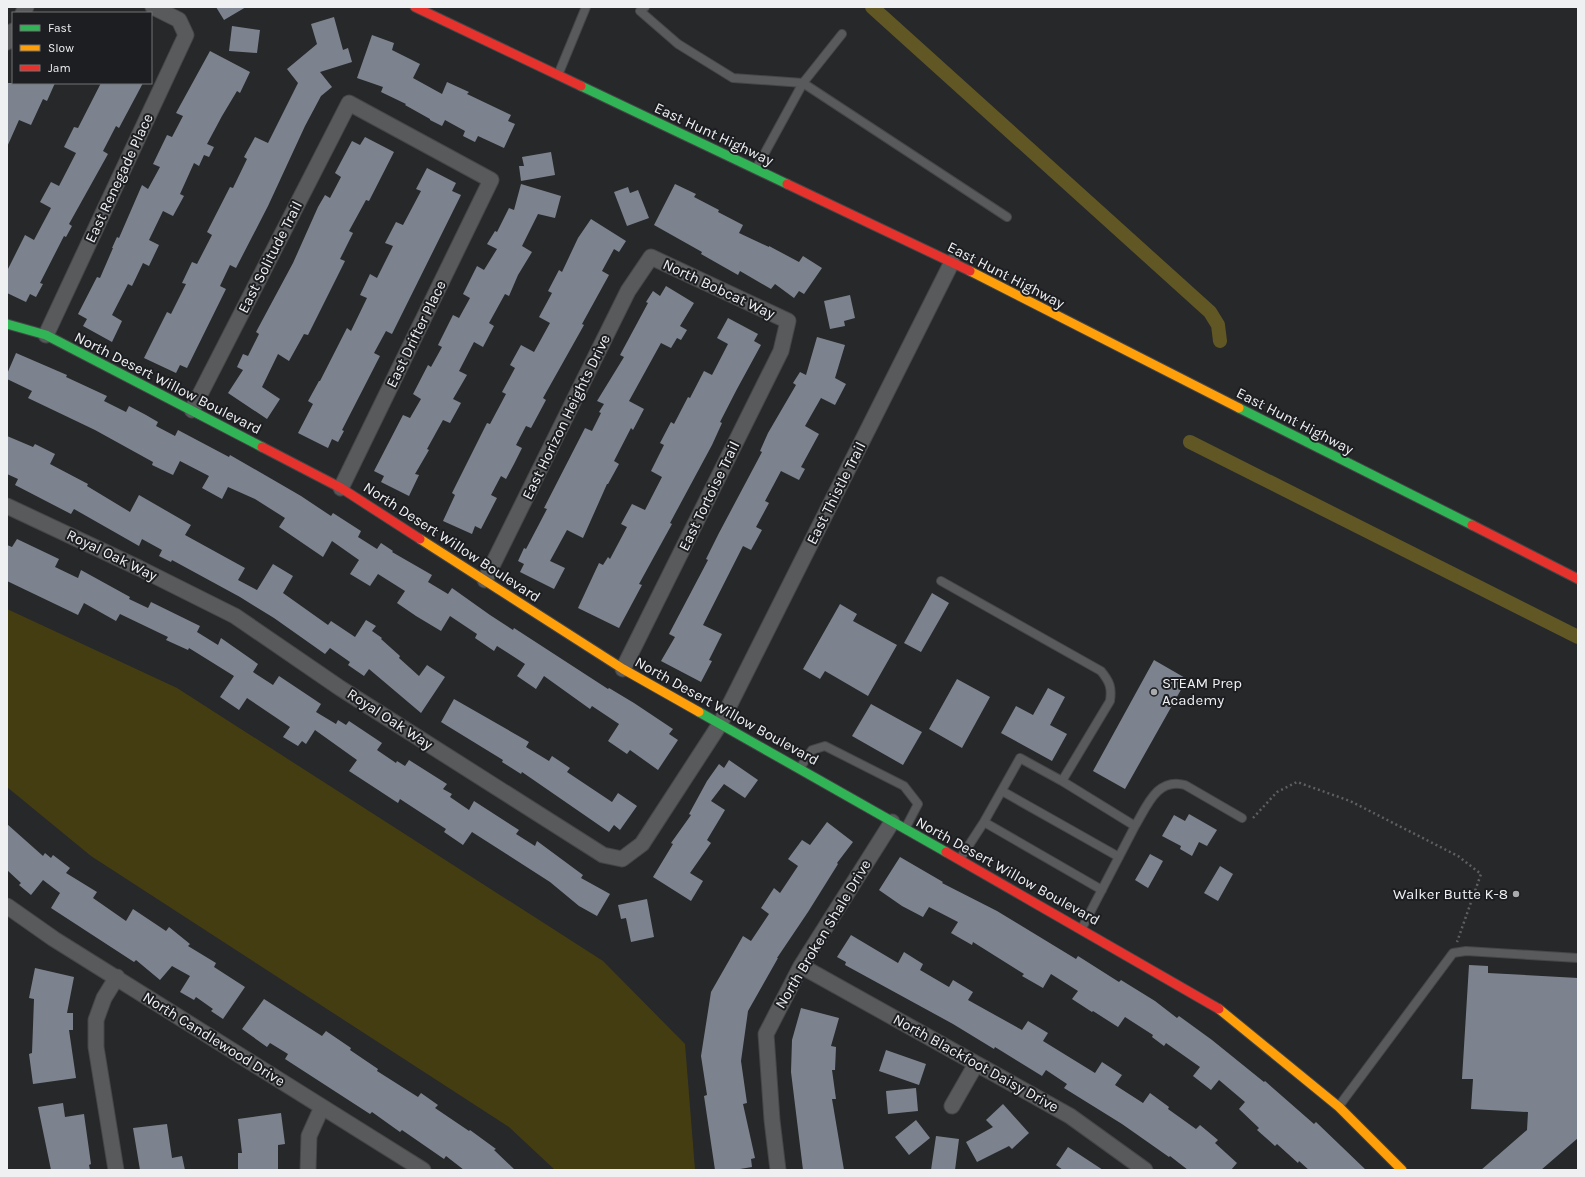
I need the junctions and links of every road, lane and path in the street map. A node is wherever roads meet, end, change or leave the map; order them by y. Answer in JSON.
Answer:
{"nodes":[{"id":1,"x":153,"y":7,"type":"edge"},
{"id":2,"x":586,"y":7,"type":"edge"},
{"id":3,"x":645,"y":7,"type":"edge"},
{"id":4,"x":420,"y":8,"type":"edge"},
{"id":5,"x":12,"y":33,"type":"edge"},
{"id":6,"x":842,"y":34,"type":"dead end"},
{"id":7,"x":7,"y":42,"type":"edge"},
{"id":8,"x":558,"y":76,"type":"junction"},
{"id":9,"x":803,"y":83,"type":"junction"},
{"id":10,"x":756,"y":170,"type":"junction"},
{"id":11,"x":491,"y":180,"type":"joint"},
{"id":12,"x":1007,"y":217,"type":"dead end"},
{"id":13,"x":651,"y":257,"type":"joint"},
{"id":14,"x":952,"y":262,"type":"junction"},
{"id":15,"x":788,"y":321,"type":"joint"},
{"id":16,"x":7,"y":324,"type":"edge"},
{"id":17,"x":46,"y":336,"type":"junction"},
{"id":18,"x":192,"y":410,"type":"junction"},
{"id":19,"x":341,"y":488,"type":"junction"},
{"id":20,"x":7,"y":506,"type":"edge"},
{"id":21,"x":1578,"y":579,"type":"edge"},
{"id":22,"x":485,"y":580,"type":"junction"},
{"id":23,"x":941,"y":581,"type":"dead end"},
{"id":24,"x":624,"y":669,"type":"junction"},
{"id":25,"x":720,"y":724,"type":"junction"},
{"id":26,"x":800,"y":768,"type":"junction"},
{"id":27,"x":1062,"y":781,"type":"junction"},
{"id":28,"x":1002,"y":791,"type":"junction"},
{"id":29,"x":1242,"y":818,"type":"joint"},
{"id":30,"x":892,"y":822,"type":"junction"},
{"id":31,"x":984,"y":822,"type":"junction"},
{"id":32,"x":1135,"y":826,"type":"junction"},
{"id":33,"x":905,"y":830,"type":"junction"},
{"id":34,"x":1119,"y":857,"type":"junction"},
{"id":35,"x":960,"y":859,"type":"junction"},
{"id":36,"x":1102,"y":890,"type":"junction"},
{"id":37,"x":7,"y":906,"type":"edge"},
{"id":38,"x":1082,"y":928,"type":"junction"},
{"id":39,"x":1453,"y":953,"type":"junction"},
{"id":40,"x":1578,"y":958,"type":"edge"},
{"id":41,"x":801,"y":966,"type":"junction"},
{"id":42,"x":117,"y":977,"type":"junction"},
{"id":43,"x":976,"y":1064,"type":"junction"},
{"id":44,"x":952,"y":1106,"type":"dead end"},
{"id":45,"x":322,"y":1107,"type":"junction"},
{"id":46,"x":1339,"y":1107,"type":"junction"},
{"id":47,"x":1137,"y":1167,"type":"edge"},
{"id":48,"x":116,"y":1170,"type":"edge"},
{"id":49,"x":308,"y":1170,"type":"edge"},
{"id":50,"x":423,"y":1170,"type":"edge"},
{"id":51,"x":778,"y":1170,"type":"edge"},
{"id":52,"x":1402,"y":1170,"type":"edge"}],
"edges":[{"from":1,"to":17,"type":"street","name":"East Renegade Place"},
{"from":2,"to":8,"type":"lane"},
{"from":3,"to":9,"type":"lane"},
{"from":4,"to":8,"type":"street","name":"East Hunt Highway"},
{"from":5,"to":7,"type":"street"},
{"from":6,"to":9,"type":"lane"},
{"from":8,"to":10,"type":"street","name":"East Hunt Highway"},
{"from":9,"to":10,"type":"lane"},
{"from":9,"to":12,"type":"lane"},
{"from":10,"to":14,"type":"street","name":"East Hunt Highway"},
{"from":11,"to":18,"type":"street","name":"East Solitude Trail"},
{"from":11,"to":19,"type":"street","name":"East Drifter Place"},
{"from":13,"to":15,"type":"street","name":"North Bobcat Way"},
{"from":13,"to":22,"type":"street","name":"East Horizon Heights Drive"},
{"from":14,"to":21,"type":"street","name":"East Hunt Highway"},
{"from":14,"to":25,"type":"street","name":"East Thistle Trail"},
{"from":15,"to":24,"type":"street","name":"East Tortoise Trail"},
{"from":16,"to":17,"type":"street","name":"North Desert Willow Boulevard"},
{"from":17,"to":18,"type":"street","name":"North Desert Willow Boulevard"},
{"from":18,"to":19,"type":"street","name":"North Desert Willow Boulevard"},
{"from":19,"to":22,"type":"street","name":"North Desert Willow Boulevard"},
{"from":20,"to":25,"type":"street","name":"Royal Oak Way"},
{"from":22,"to":24,"type":"street","name":"North Desert Willow Boulevard"},
{"from":23,"to":27,"type":"lane"},
{"from":24,"to":25,"type":"street","name":"North Desert Willow Boulevard"},
{"from":25,"to":26,"type":"street","name":"North Desert Willow Boulevard"},
{"from":26,"to":30,"type":"street","name":"North Desert Willow Boulevard"},
{"from":26,"to":33,"type":"lane"},
{"from":27,"to":28,"type":"lane"},
{"from":27,"to":32,"type":"lane"},
{"from":28,"to":31,"type":"lane"},
{"from":28,"to":34,"type":"lane"},
{"from":29,"to":32,"type":"lane"},
{"from":29,"to":39,"type":"path"},
{"from":30,"to":33,"type":"street","name":"North Desert Willow Boulevard"},
{"from":30,"to":41,"type":"street","name":"North Broken Shale Drive"},
{"from":31,"to":35,"type":"lane"},
{"from":31,"to":36,"type":"lane"},
{"from":32,"to":34,"type":"lane"},
{"from":33,"to":35,"type":"street","name":"North Desert Willow Boulevard"},
{"from":34,"to":36,"type":"lane"},
{"from":35,"to":38,"type":"street","name":"North Desert Willow Boulevard"},
{"from":36,"to":38,"type":"lane"},
{"from":37,"to":42,"type":"street","name":"North Candlewood Drive"},
{"from":38,"to":46,"type":"street","name":"North Desert Willow Boulevard"},
{"from":39,"to":40,"type":"lane"},
{"from":39,"to":46,"type":"lane"},
{"from":41,"to":43,"type":"street","name":"North Blackfoot Daisy Drive"},
{"from":41,"to":51,"type":"street","name":"North Broken Shale Drive"},
{"from":42,"to":45,"type":"street","name":"North Candlewood Drive"},
{"from":42,"to":48,"type":"street"},
{"from":43,"to":44,"type":"street"},
{"from":43,"to":47,"type":"street","name":"North Blackfoot Daisy Drive"},
{"from":45,"to":49,"type":"street"},
{"from":45,"to":50,"type":"street","name":"North Candlewood Drive"},
{"from":46,"to":52,"type":"street","name":"North Desert Willow Boulevard"}]}
